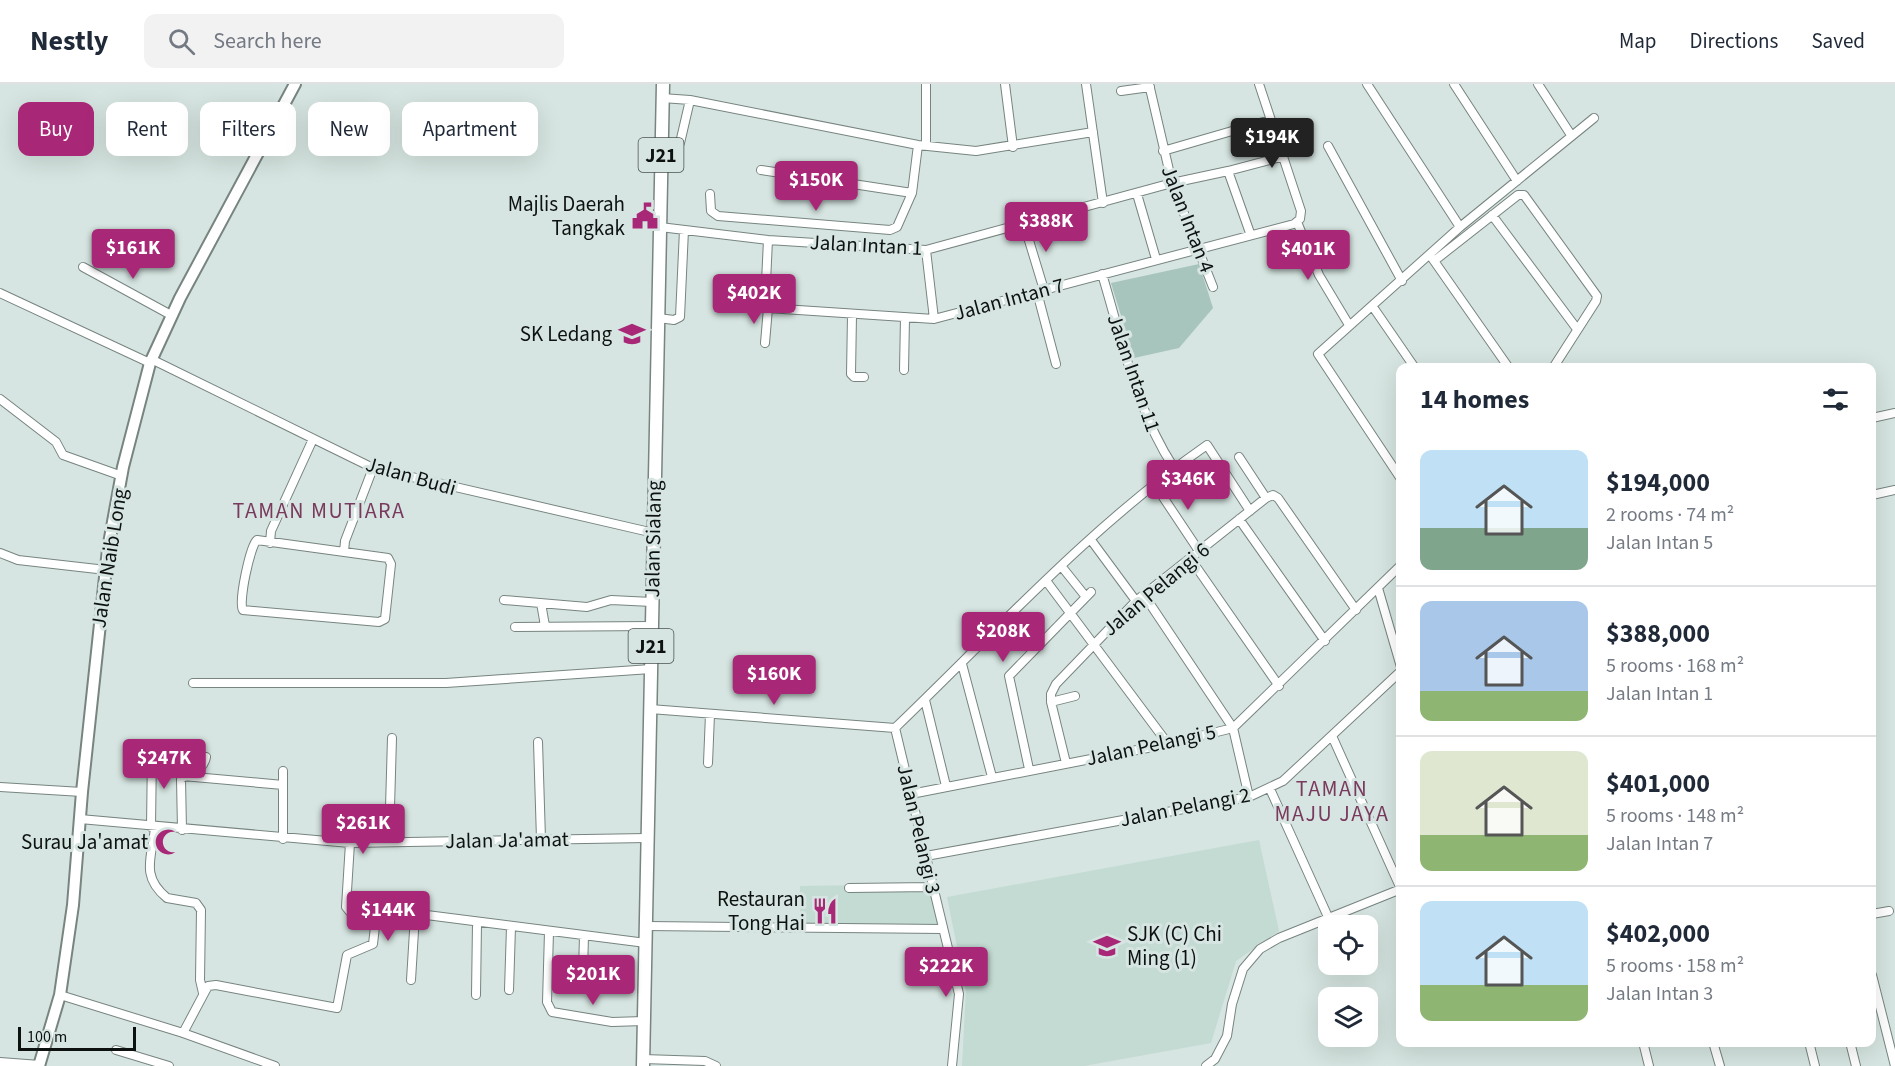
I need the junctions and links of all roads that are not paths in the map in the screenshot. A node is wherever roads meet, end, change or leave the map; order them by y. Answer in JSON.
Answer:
{"nodes":[{"id":1,"x":295,"y":84,"type":"edge"},
{"id":2,"x":663,"y":84,"type":"edge"},
{"id":3,"x":926,"y":84,"type":"edge"},
{"id":4,"x":1005,"y":84,"type":"edge"},
{"id":5,"x":1086,"y":84,"type":"edge"},
{"id":6,"x":1259,"y":84,"type":"edge"},
{"id":7,"x":1367,"y":84,"type":"edge"},
{"id":8,"x":1454,"y":84,"type":"edge"},
{"id":9,"x":1538,"y":84,"type":"edge"},
{"id":10,"x":1149,"y":85,"type":"edge"},
{"id":11,"x":1121,"y":91,"type":"dead end"},
{"id":12,"x":662,"y":98,"type":"junction"},
{"id":13,"x":690,"y":100,"type":"junction"},
{"id":14,"x":1594,"y":118,"type":"dead end"},
{"id":15,"x":1270,"y":120,"type":"junction"},
{"id":16,"x":1093,"y":132,"type":"junction"},
{"id":17,"x":1570,"y":135,"type":"junction"},
{"id":18,"x":922,"y":145,"type":"junction"},
{"id":19,"x":661,"y":146,"type":"junction"},
{"id":20,"x":1328,"y":146,"type":"dead end"},
{"id":21,"x":1013,"y":147,"type":"junction"},
{"id":22,"x":1163,"y":151,"type":"junction"},
{"id":23,"x":1281,"y":157,"type":"junction"},
{"id":24,"x":760,"y":170,"type":"dead end"},
{"id":25,"x":1228,"y":171,"type":"junction"},
{"id":26,"x":1517,"y":181,"type":"junction"},
{"id":27,"x":1172,"y":183,"type":"junction"},
{"id":28,"x":912,"y":193,"type":"junction"},
{"id":29,"x":710,"y":194,"type":"dead end"},
{"id":30,"x":1137,"y":194,"type":"junction"},
{"id":31,"x":1103,"y":203,"type":"junction"},
{"id":32,"x":1492,"y":215,"type":"junction"},
{"id":33,"x":1298,"y":222,"type":"junction"},
{"id":34,"x":1024,"y":224,"type":"junction"},
{"id":35,"x":660,"y":226,"type":"junction"},
{"id":36,"x":1460,"y":227,"type":"junction"},
{"id":37,"x":684,"y":230,"type":"junction"},
{"id":38,"x":1250,"y":233,"type":"junction"},
{"id":39,"x":768,"y":240,"type":"junction"},
{"id":40,"x":1197,"y":247,"type":"junction"},
{"id":41,"x":926,"y":250,"type":"junction"},
{"id":42,"x":1432,"y":258,"type":"junction"},
{"id":43,"x":1156,"y":259,"type":"junction"},
{"id":44,"x":83,"y":267,"type":"dead end"},
{"id":45,"x":1102,"y":274,"type":"junction"},
{"id":46,"x":1402,"y":281,"type":"junction"},
{"id":47,"x":1214,"y":287,"type":"dead end"},
{"id":48,"x":1040,"y":291,"type":"junction"},
{"id":49,"x":0,"y":293,"type":"edge"},
{"id":50,"x":1373,"y":307,"type":"junction"},
{"id":51,"x":769,"y":309,"type":"junction"},
{"id":52,"x":171,"y":315,"type":"junction"},
{"id":53,"x":852,"y":315,"type":"junction"},
{"id":54,"x":658,"y":318,"type":"junction"},
{"id":55,"x":905,"y":318,"type":"junction"},
{"id":56,"x":934,"y":319,"type":"junction"},
{"id":57,"x":1349,"y":325,"type":"junction"},
{"id":58,"x":1577,"y":329,"type":"junction"},
{"id":59,"x":765,"y":343,"type":"dead end"},
{"id":60,"x":151,"y":361,"type":"junction"},
{"id":61,"x":1412,"y":363,"type":"edge"},
{"id":62,"x":1506,"y":363,"type":"edge"},
{"id":63,"x":1556,"y":363,"type":"edge"},
{"id":64,"x":1056,"y":364,"type":"dead end"},
{"id":65,"x":904,"y":370,"type":"dead end"},
{"id":66,"x":864,"y":377,"type":"dead end"},
{"id":67,"x":0,"y":399,"type":"edge"},
{"id":68,"x":1895,"y":413,"type":"edge"},
{"id":69,"x":1876,"y":417,"type":"edge"},
{"id":70,"x":313,"y":439,"type":"junction"},
{"id":71,"x":1239,"y":457,"type":"dead end"},
{"id":72,"x":373,"y":468,"type":"junction"},
{"id":73,"x":1174,"y":468,"type":"junction"},
{"id":74,"x":1396,"y":471,"type":"edge"},
{"id":75,"x":122,"y":476,"type":"junction"},
{"id":76,"x":1155,"y":485,"type":"junction"},
{"id":77,"x":1895,"y":490,"type":"edge"},
{"id":78,"x":1876,"y":494,"type":"edge"},
{"id":79,"x":1266,"y":498,"type":"junction"},
{"id":80,"x":1250,"y":511,"type":"junction"},
{"id":81,"x":1239,"y":519,"type":"junction"},
{"id":82,"x":654,"y":533,"type":"junction"},
{"id":83,"x":1091,"y":540,"type":"junction"},
{"id":84,"x":270,"y":543,"type":"junction"},
{"id":85,"x":1199,"y":551,"type":"junction"},
{"id":86,"x":344,"y":552,"type":"junction"},
{"id":87,"x":0,"y":553,"type":"edge"},
{"id":88,"x":1190,"y":558,"type":"junction"},
{"id":89,"x":1062,"y":567,"type":"junction"},
{"id":90,"x":106,"y":570,"type":"junction"},
{"id":91,"x":1396,"y":570,"type":"edge"},
{"id":92,"x":1047,"y":582,"type":"junction"},
{"id":93,"x":1378,"y":588,"type":"junction"},
{"id":94,"x":1144,"y":595,"type":"junction"},
{"id":95,"x":504,"y":600,"type":"dead end"},
{"id":96,"x":1137,"y":601,"type":"junction"},
{"id":97,"x":652,"y":602,"type":"junction"},
{"id":98,"x":541,"y":603,"type":"junction"},
{"id":99,"x":1356,"y":610,"type":"junction"},
{"id":100,"x":1071,"y":613,"type":"junction"},
{"id":101,"x":545,"y":626,"type":"junction"},
{"id":102,"x":652,"y":626,"type":"junction"},
{"id":103,"x":515,"y":627,"type":"dead end"},
{"id":104,"x":1324,"y":640,"type":"junction"},
{"id":105,"x":1094,"y":642,"type":"junction"},
{"id":106,"x":1396,"y":650,"type":"edge"},
{"id":107,"x":962,"y":664,"type":"junction"},
{"id":108,"x":651,"y":669,"type":"junction"},
{"id":109,"x":1396,"y":676,"type":"edge"},
{"id":110,"x":193,"y":683,"type":"dead end"},
{"id":111,"x":1279,"y":686,"type":"junction"},
{"id":112,"x":1075,"y":696,"type":"dead end"},
{"id":113,"x":925,"y":700,"type":"junction"},
{"id":114,"x":1052,"y":702,"type":"junction"},
{"id":115,"x":650,"y":710,"type":"junction"},
{"id":116,"x":710,"y":714,"type":"junction"},
{"id":117,"x":895,"y":728,"type":"junction"},
{"id":118,"x":1233,"y":728,"type":"junction"},
{"id":119,"x":1332,"y":736,"type":"junction"},
{"id":120,"x":392,"y":738,"type":"dead end"},
{"id":121,"x":538,"y":742,"type":"dead end"},
{"id":122,"x":1168,"y":744,"type":"junction"},
{"id":123,"x":152,"y":752,"type":"dead end"},
{"id":124,"x":206,"y":757,"type":"dead end"},
{"id":125,"x":708,"y":763,"type":"dead end"},
{"id":126,"x":1066,"y":763,"type":"junction"},
{"id":127,"x":1029,"y":769,"type":"junction"},
{"id":128,"x":283,"y":771,"type":"dead end"},
{"id":129,"x":183,"y":776,"type":"junction"},
{"id":130,"x":992,"y":777,"type":"junction"},
{"id":131,"x":283,"y":785,"type":"junction"},
{"id":132,"x":946,"y":786,"type":"junction"},
{"id":133,"x":0,"y":787,"type":"edge"},
{"id":134,"x":1270,"y":789,"type":"junction"},
{"id":135,"x":82,"y":792,"type":"junction"},
{"id":136,"x":910,"y":794,"type":"junction"},
{"id":137,"x":1249,"y":797,"type":"junction"},
{"id":138,"x":80,"y":819,"type":"junction"},
{"id":139,"x":153,"y":827,"type":"junction"},
{"id":140,"x":182,"y":830,"type":"junction"},
{"id":141,"x":648,"y":837,"type":"junction"},
{"id":142,"x":283,"y":838,"type":"junction"},
{"id":143,"x":541,"y":839,"type":"junction"},
{"id":144,"x":389,"y":842,"type":"junction"},
{"id":145,"x":350,"y":843,"type":"junction"},
{"id":146,"x":926,"y":856,"type":"junction"},
{"id":147,"x":1396,"y":878,"type":"edge"},
{"id":148,"x":932,"y":887,"type":"junction"},
{"id":149,"x":849,"y":888,"type":"dead end"},
{"id":150,"x":1396,"y":891,"type":"edge"},
{"id":151,"x":1889,"y":911,"type":"dead end"},
{"id":152,"x":1876,"y":913,"type":"edge"},
{"id":153,"x":415,"y":915,"type":"junction"},
{"id":154,"x":1327,"y":915,"type":"edge"},
{"id":155,"x":1339,"y":915,"type":"edge"},
{"id":156,"x":376,"y":918,"type":"junction"},
{"id":157,"x":477,"y":923,"type":"junction"},
{"id":158,"x":1318,"y":923,"type":"edge"},
{"id":159,"x":646,"y":926,"type":"junction"},
{"id":160,"x":511,"y":927,"type":"junction"},
{"id":161,"x":943,"y":929,"type":"junction"},
{"id":162,"x":549,"y":932,"type":"junction"},
{"id":163,"x":584,"y":936,"type":"junction"},
{"id":164,"x":646,"y":943,"type":"junction"},
{"id":165,"x":583,"y":972,"type":"dead end"},
{"id":166,"x":411,"y":980,"type":"dead end"},
{"id":167,"x":509,"y":990,"type":"dead end"},
{"id":168,"x":1876,"y":991,"type":"edge"},
{"id":169,"x":203,"y":993,"type":"junction"},
{"id":170,"x":60,"y":995,"type":"junction"},
{"id":171,"x":476,"y":995,"type":"dead end"},
{"id":172,"x":644,"y":1021,"type":"junction"},
{"id":173,"x":183,"y":1032,"type":"junction"},
{"id":174,"x":1644,"y":1047,"type":"edge"},
{"id":175,"x":1714,"y":1047,"type":"edge"},
{"id":176,"x":1810,"y":1047,"type":"edge"},
{"id":177,"x":1851,"y":1047,"type":"edge"},
{"id":178,"x":116,"y":1050,"type":"dead end"},
{"id":179,"x":0,"y":1062,"type":"edge"},
{"id":180,"x":643,"y":1062,"type":"edge"},
{"id":181,"x":40,"y":1065,"type":"edge"},
{"id":182,"x":169,"y":1066,"type":"edge"},
{"id":183,"x":275,"y":1066,"type":"edge"},
{"id":184,"x":716,"y":1066,"type":"edge"},
{"id":185,"x":952,"y":1066,"type":"edge"},
{"id":186,"x":1206,"y":1066,"type":"edge"},
{"id":187,"x":1649,"y":1066,"type":"edge"},
{"id":188,"x":1719,"y":1066,"type":"edge"},
{"id":189,"x":1815,"y":1066,"type":"edge"},
{"id":190,"x":1856,"y":1066,"type":"edge"},
{"id":191,"x":1895,"y":1066,"type":"edge"}],
"edges":[{"from":1,"to":52,"type":"main road","name":"Jalan Naib Long"},
{"from":2,"to":12,"type":"main road","name":"Jalan Sialang","number":"J21"},
{"from":3,"to":18,"type":"street"},
{"from":4,"to":21,"type":"street"},
{"from":5,"to":16,"type":"street"},
{"from":6,"to":15,"type":"street"},
{"from":7,"to":36,"type":"street"},
{"from":8,"to":26,"type":"street"},
{"from":9,"to":17,"type":"street"},
{"from":10,"to":11,"type":"street"},
{"from":10,"to":22,"type":"street","name":"Jalan Intan 4"},
{"from":12,"to":13,"type":"street"},
{"from":12,"to":19,"type":"main road","name":"Jalan Sialang","number":"J21"},
{"from":13,"to":18,"type":"street"},
{"from":13,"to":19,"type":"street"},
{"from":14,"to":17,"type":"street"},
{"from":15,"to":22,"type":"street"},
{"from":15,"to":23,"type":"street"},
{"from":16,"to":21,"type":"street"},
{"from":16,"to":31,"type":"street"},
{"from":17,"to":26,"type":"street"},
{"from":18,"to":21,"type":"street"},
{"from":18,"to":28,"type":"street"},
{"from":19,"to":35,"type":"main road","name":"Jalan Sialang","number":"J21"},
{"from":20,"to":46,"type":"street"},
{"from":22,"to":27,"type":"street","name":"Jalan Intan 4"},
{"from":23,"to":25,"type":"street","name":"Jalan Intan 1"},
{"from":23,"to":33,"type":"street"},
{"from":24,"to":28,"type":"street"},
{"from":25,"to":27,"type":"street","name":"Jalan Intan 1"},
{"from":25,"to":38,"type":"street"},
{"from":26,"to":36,"type":"street"},
{"from":27,"to":30,"type":"street","name":"Jalan Intan 1"},
{"from":27,"to":40,"type":"street","name":"Jalan Intan 4"},
{"from":28,"to":29,"type":"street"},
{"from":30,"to":31,"type":"street","name":"Jalan Intan 1"},
{"from":30,"to":43,"type":"street"},
{"from":31,"to":34,"type":"street","name":"Jalan Intan 1"},
{"from":32,"to":42,"type":"street"},
{"from":32,"to":58,"type":"street"},
{"from":32,"to":58,"type":"street"},
{"from":33,"to":38,"type":"street","name":"Jalan Intan 7"},
{"from":33,"to":57,"type":"street"},
{"from":34,"to":41,"type":"street","name":"Jalan Intan 1"},
{"from":34,"to":48,"type":"street"},
{"from":35,"to":37,"type":"street","name":"Jalan Intan 1"},
{"from":35,"to":54,"type":"main road","name":"Jalan Sialang","number":"J21"},
{"from":36,"to":42,"type":"street"},
{"from":37,"to":39,"type":"street","name":"Jalan Intan 1"},
{"from":37,"to":54,"type":"street"},
{"from":38,"to":40,"type":"street","name":"Jalan Intan 7"},
{"from":39,"to":41,"type":"street","name":"Jalan Intan 1"},
{"from":39,"to":51,"type":"street"},
{"from":40,"to":43,"type":"street","name":"Jalan Intan 7"},
{"from":40,"to":47,"type":"street","name":"Jalan Intan 4"},
{"from":41,"to":56,"type":"street"},
{"from":42,"to":46,"type":"street"},
{"from":42,"to":62,"type":"street"},
{"from":43,"to":45,"type":"street","name":"Jalan Intan 7"},
{"from":44,"to":52,"type":"street"},
{"from":45,"to":48,"type":"street","name":"Jalan Intan 7"},
{"from":45,"to":73,"type":"street","name":"Jalan Intan 11"},
{"from":46,"to":50,"type":"street"},
{"from":48,"to":56,"type":"street","name":"Jalan Intan 7"},
{"from":48,"to":64,"type":"street"},
{"from":49,"to":60,"type":"street","name":"Jalan Budi"},
{"from":50,"to":57,"type":"street"},
{"from":50,"to":61,"type":"street"},
{"from":51,"to":53,"type":"street","name":"Jalan Intan 7"},
{"from":51,"to":59,"type":"street"},
{"from":52,"to":60,"type":"main road","name":"Jalan Naib Long"},
{"from":53,"to":55,"type":"street","name":"Jalan Intan 7"},
{"from":53,"to":66,"type":"street"},
{"from":54,"to":82,"type":"main road","name":"Jalan Sialang","number":"J21"},
{"from":55,"to":56,"type":"street","name":"Jalan Intan 7"},
{"from":55,"to":65,"type":"street"},
{"from":57,"to":74,"type":"street"},
{"from":58,"to":63,"type":"street"},
{"from":60,"to":70,"type":"street","name":"Jalan Budi"},
{"from":60,"to":75,"type":"main road","name":"Jalan Naib Long"},
{"from":67,"to":75,"type":"street"},
{"from":68,"to":69,"type":"street"},
{"from":70,"to":72,"type":"street","name":"Jalan Budi"},
{"from":70,"to":84,"type":"street"},
{"from":71,"to":79,"type":"street"},
{"from":72,"to":82,"type":"street","name":"Jalan Budi"},
{"from":72,"to":86,"type":"street"},
{"from":73,"to":76,"type":"street"},
{"from":73,"to":80,"type":"street"},
{"from":75,"to":90,"type":"main road","name":"Jalan Naib Long"},
{"from":76,"to":83,"type":"street"},
{"from":76,"to":85,"type":"street"},
{"from":77,"to":78,"type":"street"},
{"from":79,"to":80,"type":"street","name":"Jalan Pelangi 6"},
{"from":79,"to":99,"type":"street"},
{"from":80,"to":81,"type":"street","name":"Jalan Pelangi 6"},
{"from":81,"to":85,"type":"street","name":"Jalan Pelangi 6"},
{"from":81,"to":104,"type":"street"},
{"from":82,"to":97,"type":"main road","name":"Jalan Sialang","number":"J21"},
{"from":83,"to":89,"type":"street"},
{"from":83,"to":96,"type":"street"},
{"from":84,"to":86,"type":"street"},
{"from":84,"to":86,"type":"street"},
{"from":85,"to":88,"type":"street","name":"Jalan Pelangi 6"},
{"from":87,"to":90,"type":"street"},
{"from":88,"to":94,"type":"street","name":"Jalan Pelangi 6"},
{"from":88,"to":111,"type":"street"},
{"from":89,"to":92,"type":"street"},
{"from":89,"to":100,"type":"street"},
{"from":90,"to":135,"type":"main road","name":"Jalan Naib Long"},
{"from":91,"to":93,"type":"street","name":"Jalan Pelangi 5"},
{"from":92,"to":100,"type":"street"},
{"from":92,"to":107,"type":"street"},
{"from":93,"to":99,"type":"street","name":"Jalan Pelangi 5"},
{"from":93,"to":106,"type":"street"},
{"from":94,"to":96,"type":"street","name":"Jalan Pelangi 6"},
{"from":94,"to":118,"type":"street"},
{"from":95,"to":98,"type":"street"},
{"from":96,"to":105,"type":"street","name":"Jalan Pelangi 6"},
{"from":97,"to":98,"type":"street"},
{"from":97,"to":102,"type":"main road","name":"Jalan Sialang","number":"J21"},
{"from":98,"to":101,"type":"street"},
{"from":99,"to":104,"type":"street","name":"Jalan Pelangi 5"},
{"from":100,"to":105,"type":"street"},
{"from":100,"to":127,"type":"street"},
{"from":101,"to":102,"type":"street"},
{"from":101,"to":103,"type":"street"},
{"from":102,"to":108,"type":"main road","name":"Jalan Sialang","number":"J21"},
{"from":104,"to":111,"type":"street","name":"Jalan Pelangi 5"},
{"from":105,"to":114,"type":"street","name":"Jalan Pelangi 6"},
{"from":105,"to":122,"type":"street"},
{"from":107,"to":113,"type":"street"},
{"from":107,"to":130,"type":"street"},
{"from":108,"to":110,"type":"street"},
{"from":108,"to":115,"type":"main road","name":"Jalan Sialang","number":"J21"},
{"from":109,"to":119,"type":"street","name":"Jalan Pelangi 2"},
{"from":111,"to":118,"type":"street","name":"Jalan Pelangi 5"},
{"from":112,"to":114,"type":"street"},
{"from":113,"to":117,"type":"street"},
{"from":113,"to":132,"type":"street"},
{"from":114,"to":126,"type":"street"},
{"from":115,"to":116,"type":"street"},
{"from":115,"to":141,"type":"main road","name":"Jalan Sialang","number":"J21"},
{"from":116,"to":117,"type":"street"},
{"from":116,"to":125,"type":"street"},
{"from":117,"to":136,"type":"street","name":"Jalan Pelangi 3"},
{"from":118,"to":122,"type":"street","name":"Jalan Pelangi 5"},
{"from":118,"to":137,"type":"street"},
{"from":119,"to":134,"type":"street","name":"Jalan Pelangi 2"},
{"from":119,"to":147,"type":"street"},
{"from":120,"to":144,"type":"street"},
{"from":121,"to":143,"type":"street"},
{"from":122,"to":126,"type":"street","name":"Jalan Pelangi 5"},
{"from":123,"to":139,"type":"street"},
{"from":124,"to":129,"type":"street"},
{"from":126,"to":127,"type":"street","name":"Jalan Pelangi 5"},
{"from":127,"to":130,"type":"street","name":"Jalan Pelangi 5"},
{"from":128,"to":131,"type":"street"},
{"from":129,"to":131,"type":"street"},
{"from":129,"to":140,"type":"street"},
{"from":130,"to":132,"type":"street","name":"Jalan Pelangi 5"},
{"from":131,"to":142,"type":"street"},
{"from":132,"to":136,"type":"street","name":"Jalan Pelangi 5"},
{"from":133,"to":135,"type":"street"},
{"from":134,"to":137,"type":"street","name":"Jalan Pelangi 2"},
{"from":134,"to":154,"type":"street"},
{"from":135,"to":138,"type":"main road","name":"Jalan Naib Long"},
{"from":136,"to":146,"type":"street","name":"Jalan Pelangi 3"},
{"from":137,"to":146,"type":"street","name":"Jalan Pelangi 2"},
{"from":138,"to":139,"type":"street","name":"Jalan Ja'amat"},
{"from":138,"to":170,"type":"main road","name":"Jalan Naib Long"},
{"from":139,"to":140,"type":"street","name":"Jalan Ja'amat"},
{"from":139,"to":169,"type":"street"},
{"from":140,"to":142,"type":"street","name":"Jalan Ja'amat"},
{"from":141,"to":143,"type":"street","name":"Jalan Ja'amat"},
{"from":141,"to":159,"type":"main road","name":"Jalan Sialang","number":"J21"},
{"from":142,"to":145,"type":"street","name":"Jalan Ja'amat"},
{"from":143,"to":144,"type":"street","name":"Jalan Ja'amat"},
{"from":144,"to":145,"type":"street","name":"Jalan Ja'amat"},
{"from":145,"to":156,"type":"street"},
{"from":146,"to":148,"type":"street","name":"Jalan Pelangi 3"},
{"from":148,"to":149,"type":"street"},
{"from":148,"to":161,"type":"street","name":"Jalan Pelangi 3"},
{"from":150,"to":155,"type":"street"},
{"from":151,"to":152,"type":"street"},
{"from":153,"to":156,"type":"street"},
{"from":153,"to":157,"type":"street"},
{"from":153,"to":166,"type":"street"},
{"from":156,"to":169,"type":"street"},
{"from":157,"to":160,"type":"street"},
{"from":157,"to":171,"type":"street"},
{"from":158,"to":186,"type":"street"},
{"from":159,"to":161,"type":"street"},
{"from":159,"to":164,"type":"main road","name":"Jalan Sialang","number":"J21"},
{"from":160,"to":162,"type":"street"},
{"from":160,"to":167,"type":"street"},
{"from":161,"to":185,"type":"street","name":"Jalan Pelangi 3"},
{"from":162,"to":163,"type":"street"},
{"from":162,"to":172,"type":"street"},
{"from":163,"to":164,"type":"street"},
{"from":163,"to":165,"type":"street"},
{"from":164,"to":172,"type":"main road","name":"Jalan Sialang","number":"J21"},
{"from":168,"to":191,"type":"street"},
{"from":169,"to":173,"type":"street"},
{"from":170,"to":173,"type":"street"},
{"from":170,"to":181,"type":"main road","name":"Jalan Naib Long"},
{"from":172,"to":180,"type":"main road","name":"Jalan Sialang","number":"J21"},
{"from":173,"to":183,"type":"street"},
{"from":174,"to":187,"type":"street"},
{"from":175,"to":188,"type":"street"},
{"from":176,"to":189,"type":"street"},
{"from":177,"to":190,"type":"street"},
{"from":178,"to":182,"type":"street"},
{"from":179,"to":181,"type":"street"},
{"from":180,"to":184,"type":"street"}]}
